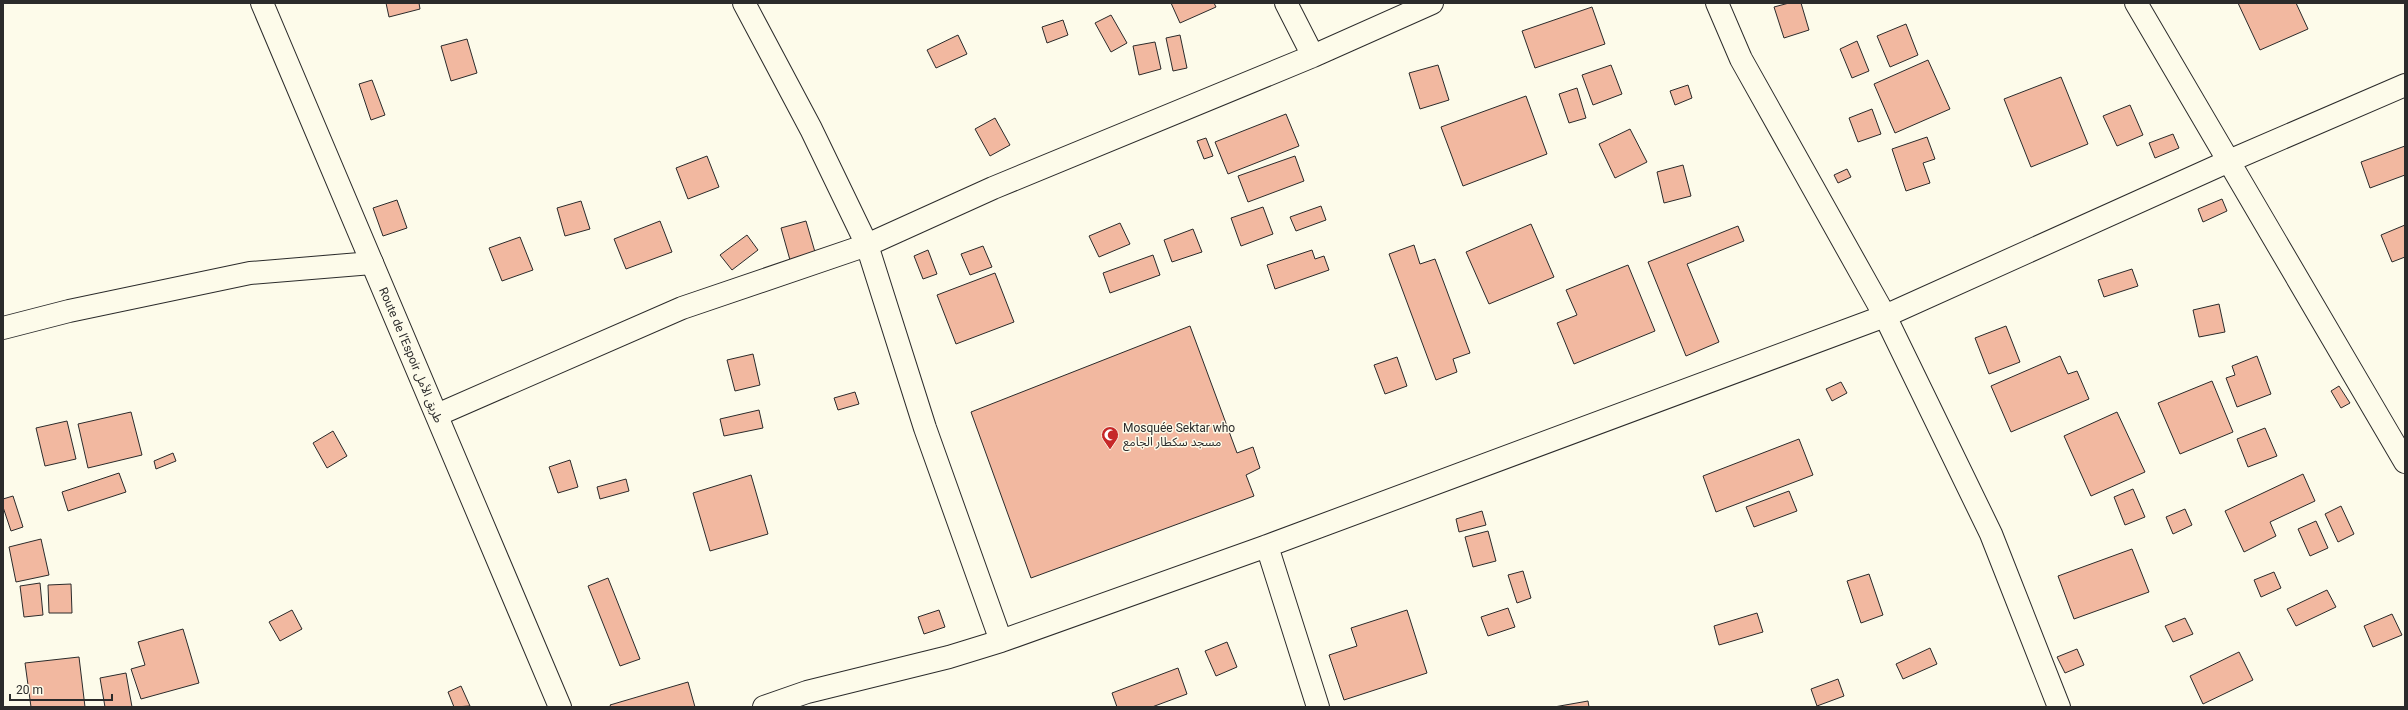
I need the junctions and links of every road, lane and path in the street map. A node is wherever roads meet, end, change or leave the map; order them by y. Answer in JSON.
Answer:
{"nodes":[{"id":1,"x":262,"y":3,"type":"edge"},
{"id":2,"x":744,"y":3,"type":"edge"},
{"id":3,"x":1286,"y":3,"type":"edge"},
{"id":4,"x":1432,"y":3,"type":"edge"},
{"id":5,"x":1717,"y":3,"type":"edge"},
{"id":6,"x":2136,"y":3,"type":"edge"},
{"id":7,"x":1314,"y":56,"type":"junction"},
{"id":8,"x":2405,"y":85,"type":"edge"},
{"id":9,"x":2229,"y":161,"type":"junction"},
{"id":10,"x":867,"y":245,"type":"junction"},
{"id":11,"x":372,"y":263,"type":"junction"},
{"id":12,"x":1885,"y":316,"type":"junction"},
{"id":13,"x":3,"y":328,"type":"edge"},
{"id":14,"x":437,"y":415,"type":"junction"},
{"id":15,"x":2405,"y":462,"type":"edge"},
{"id":16,"x":1267,"y":546,"type":"junction"},
{"id":17,"x":1001,"y":641,"type":"junction"},
{"id":18,"x":560,"y":707,"type":"edge"},
{"id":19,"x":764,"y":707,"type":"edge"},
{"id":20,"x":1318,"y":707,"type":"edge"},
{"id":21,"x":2059,"y":707,"type":"edge"}],
"edges":[{"from":1,"to":11,"type":"main road","name":"Route de l’Espoir طريق الأمل"},
{"from":2,"to":10,"type":"main road"},
{"from":3,"to":7,"type":"main road"},
{"from":4,"to":7,"type":"main road"},
{"from":5,"to":12,"type":"main road"},
{"from":6,"to":9,"type":"main road"},
{"from":7,"to":10,"type":"main road"},
{"from":8,"to":9,"type":"main road"},
{"from":9,"to":12,"type":"main road"},
{"from":9,"to":15,"type":"main road"},
{"from":10,"to":14,"type":"main road"},
{"from":10,"to":17,"type":"main road"},
{"from":11,"to":13,"type":"main road"},
{"from":11,"to":14,"type":"main road","name":"Route de l’Espoir طريق الأمل"},
{"from":12,"to":16,"type":"main road"},
{"from":12,"to":21,"type":"main road"},
{"from":14,"to":18,"type":"main road","name":"Route de l’Espoir طريق الأمل"},
{"from":16,"to":17,"type":"main road"},
{"from":16,"to":20,"type":"main road"},
{"from":17,"to":19,"type":"main road"}]}
